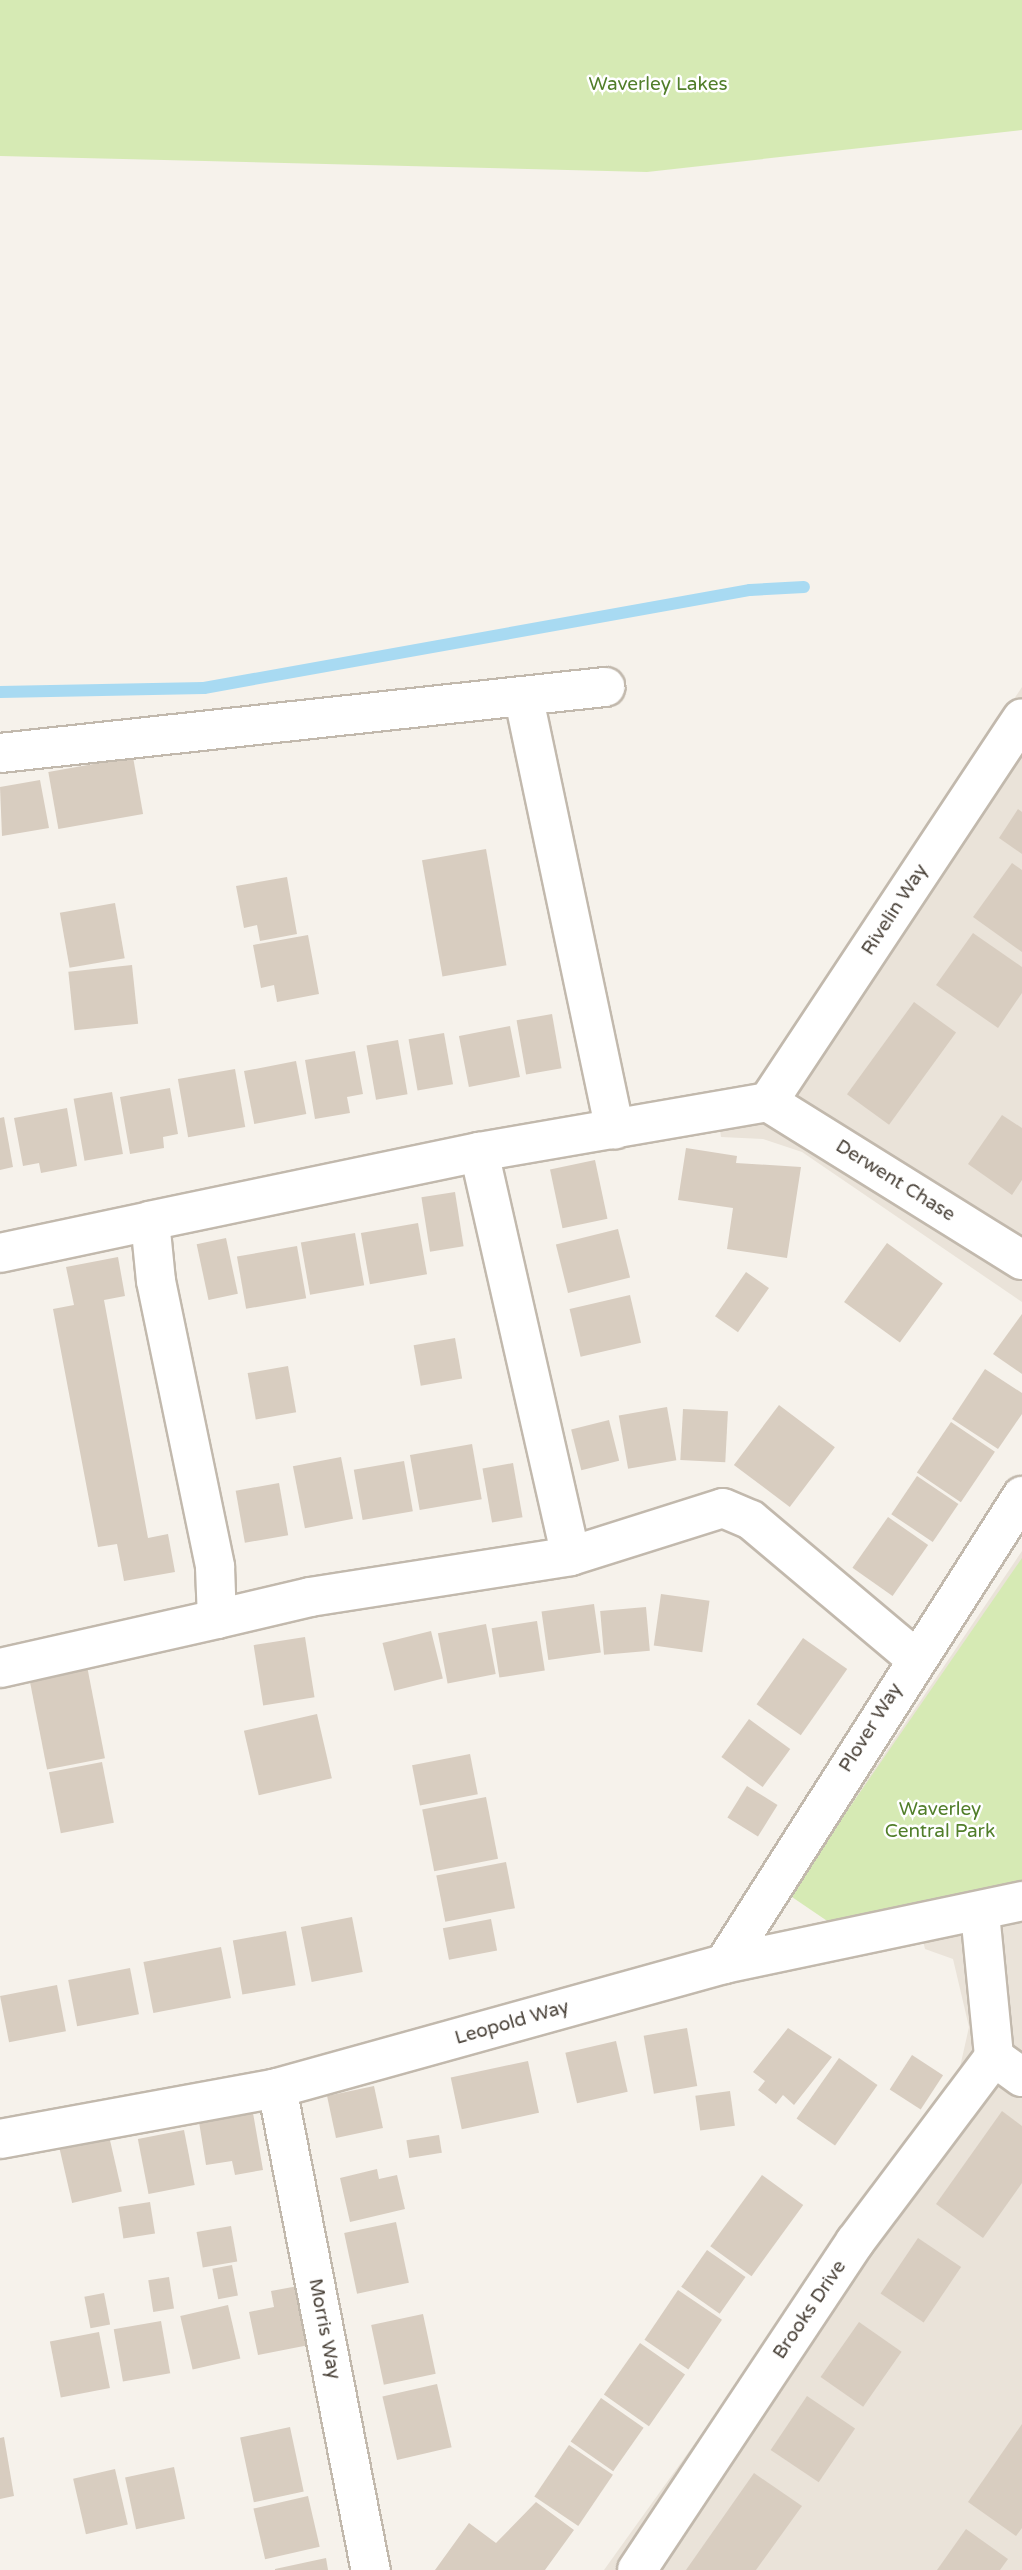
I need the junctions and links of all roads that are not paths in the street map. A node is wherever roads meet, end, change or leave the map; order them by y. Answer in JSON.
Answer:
{"nodes":[{"id":1,"x":605,"y":687,"type":"dead end"},
{"id":2,"x":524,"y":699,"type":"junction"},
{"id":3,"x":1021,"y":723,"type":"edge"},
{"id":4,"x":0,"y":753,"type":"edge"},
{"id":5,"x":768,"y":1102,"type":"junction"},
{"id":6,"x":615,"y":1129,"type":"junction"},
{"id":7,"x":480,"y":1152,"type":"junction"},
{"id":8,"x":150,"y":1221,"type":"junction"},
{"id":9,"x":0,"y":1253,"type":"edge"},
{"id":10,"x":1022,"y":1260,"type":"edge"},
{"id":11,"x":1022,"y":1496,"type":"edge"},
{"id":12,"x":571,"y":1556,"type":"junction"},
{"id":13,"x":217,"y":1619,"type":"junction"},
{"id":14,"x":915,"y":1658,"type":"junction"},
{"id":15,"x":0,"y":1668,"type":"edge"},
{"id":16,"x":1022,"y":1901,"type":"edge"},
{"id":17,"x":980,"y":1913,"type":"junction"},
{"id":18,"x":724,"y":1964,"type":"junction"},
{"id":19,"x":1008,"y":2067,"type":"edge"},
{"id":20,"x":277,"y":2088,"type":"junction"},
{"id":21,"x":0,"y":2139,"type":"edge"},
{"id":22,"x":371,"y":2570,"type":"edge"},
{"id":23,"x":637,"y":2570,"type":"edge"}],
"edges":[{"from":1,"to":2,"type":"street"},
{"from":2,"to":4,"type":"street"},
{"from":2,"to":6,"type":"street"},
{"from":3,"to":5,"type":"street","name":"Rivelin Way"},
{"from":5,"to":6,"type":"street"},
{"from":5,"to":10,"type":"street","name":"Derwent Chase"},
{"from":6,"to":7,"type":"street"},
{"from":7,"to":8,"type":"street"},
{"from":7,"to":12,"type":"street"},
{"from":8,"to":9,"type":"street"},
{"from":8,"to":13,"type":"street"},
{"from":11,"to":14,"type":"street","name":"Plover Way"},
{"from":12,"to":13,"type":"street"},
{"from":12,"to":14,"type":"street"},
{"from":13,"to":15,"type":"street"},
{"from":14,"to":18,"type":"street","name":"Plover Way"},
{"from":16,"to":17,"type":"street","name":"Leopold Way"},
{"from":17,"to":18,"type":"street","name":"Leopold Way"},
{"from":17,"to":19,"type":"street"},
{"from":18,"to":20,"type":"street","name":"Leopold Way"},
{"from":19,"to":23,"type":"street","name":"Brooks Drive"},
{"from":20,"to":21,"type":"street","name":"Leopold Way"},
{"from":20,"to":22,"type":"street","name":"Morris Way"}]}
